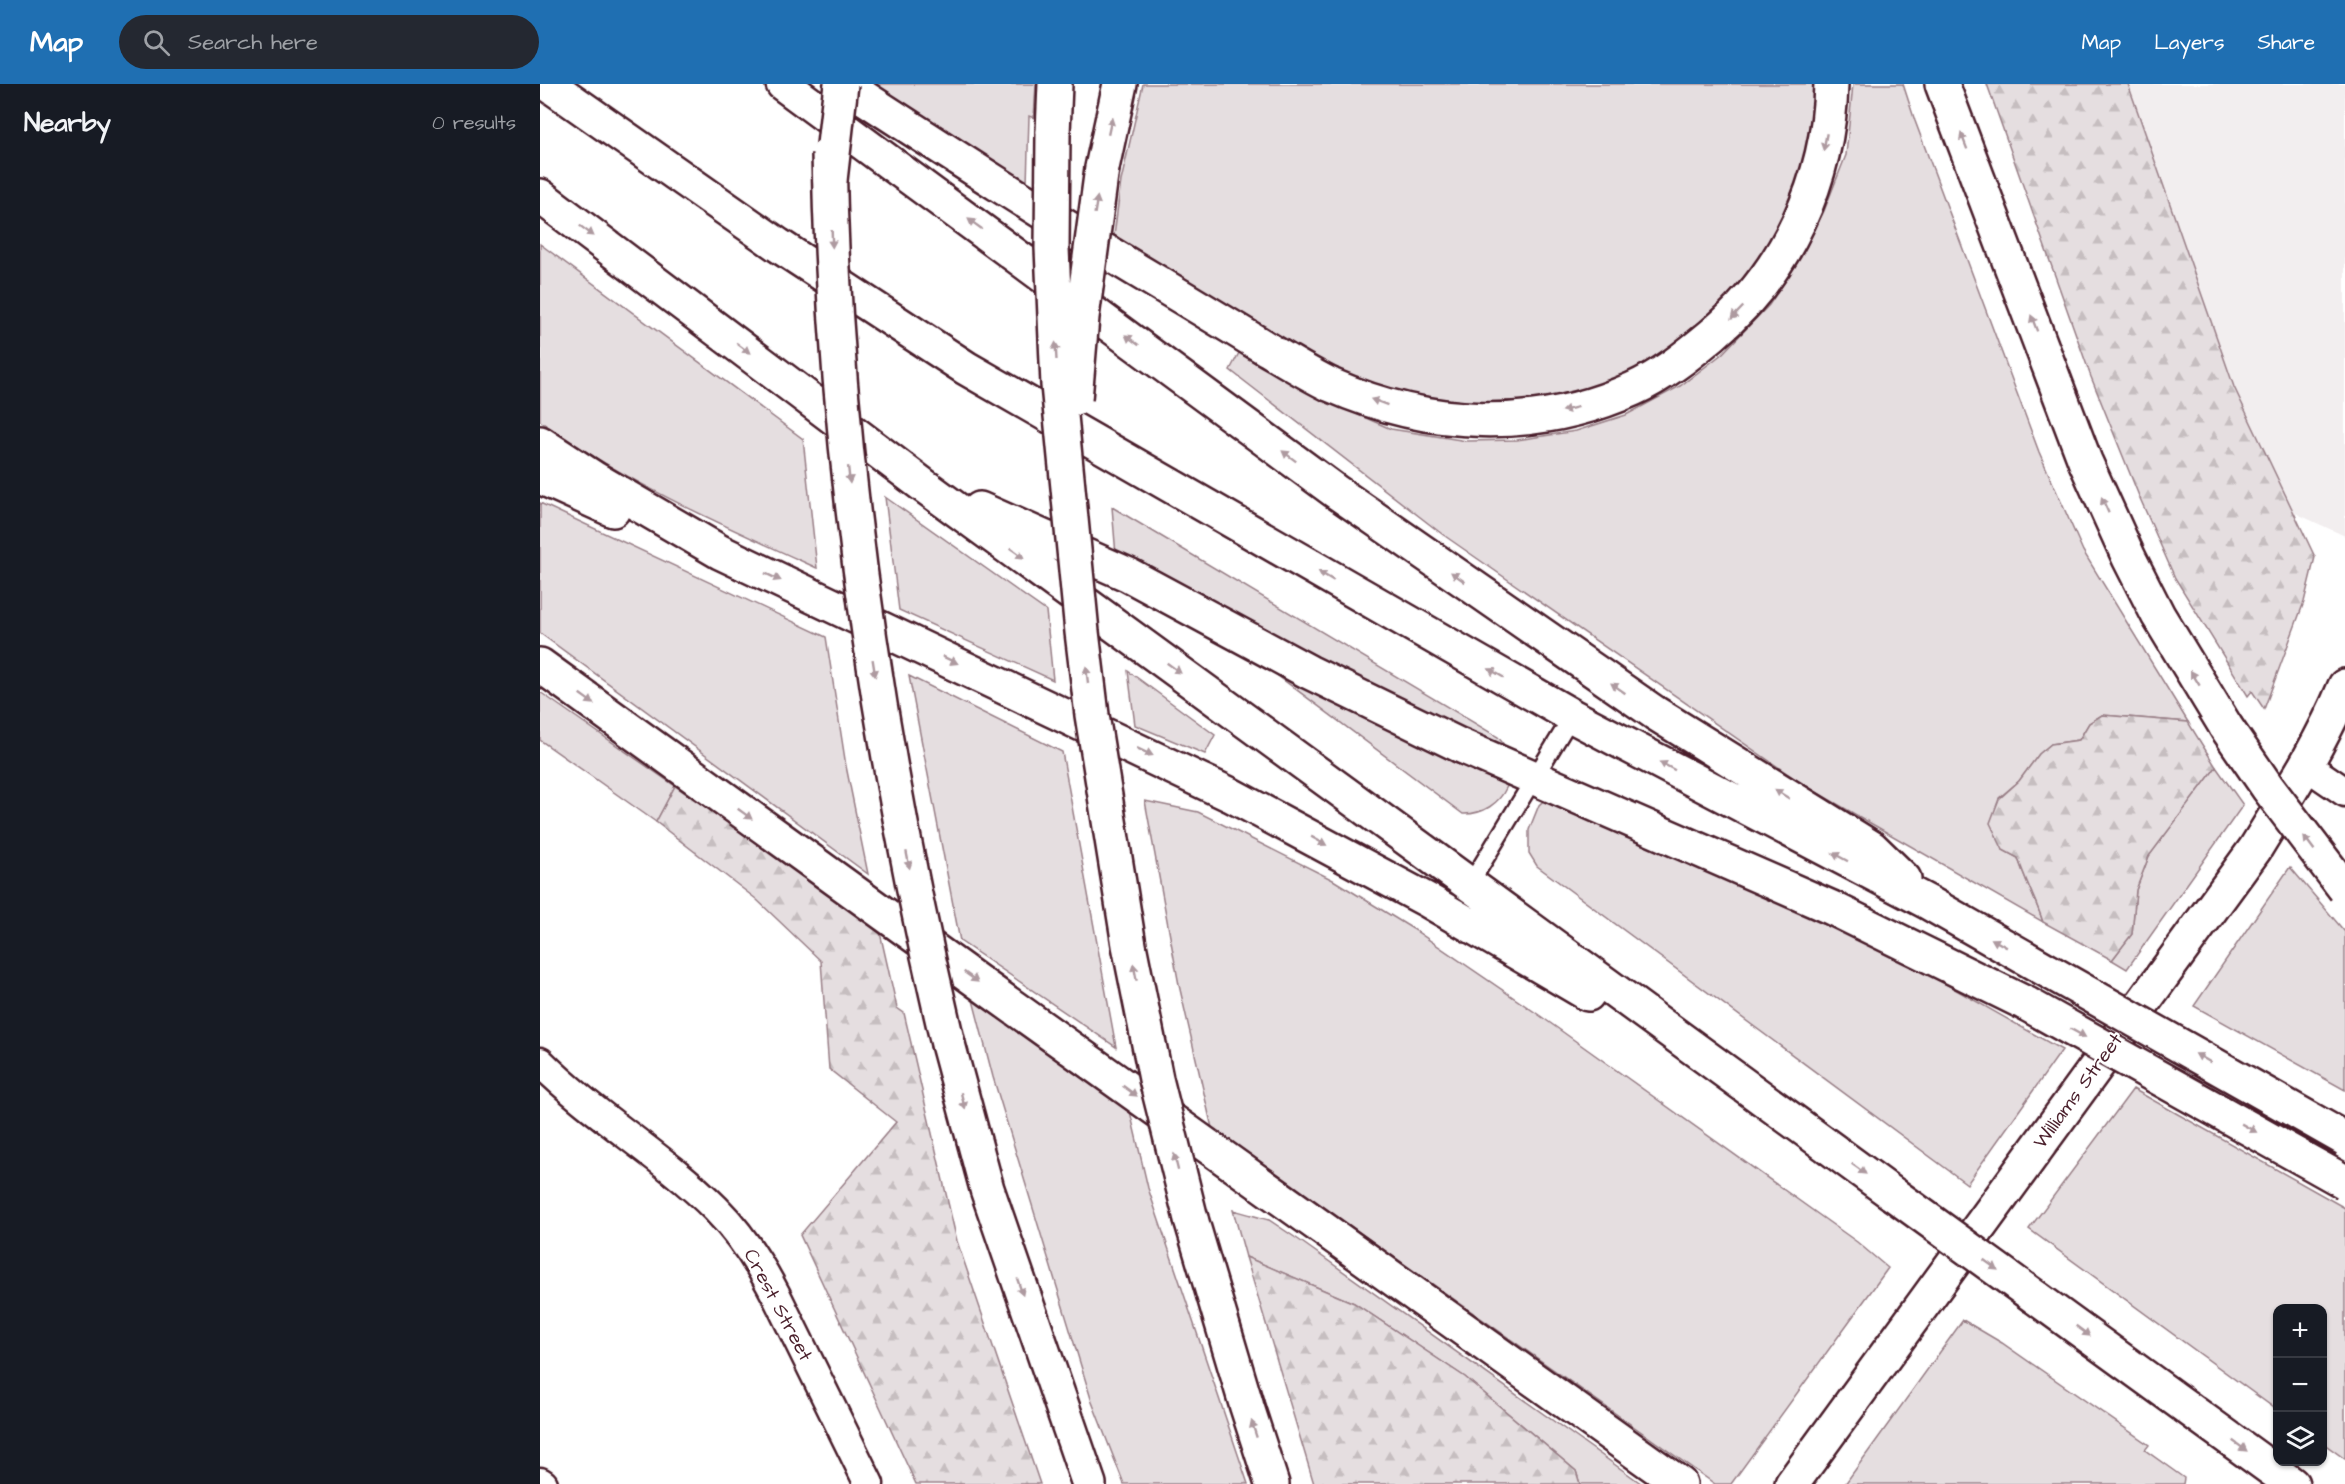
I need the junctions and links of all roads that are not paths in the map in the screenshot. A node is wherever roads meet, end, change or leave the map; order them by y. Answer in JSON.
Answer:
{"nodes":[{"id":1,"x":548,"y":84,"type":"edge"},
{"id":2,"x":783,"y":84,"type":"edge"},
{"id":3,"x":830,"y":84,"type":"edge"},
{"id":4,"x":842,"y":84,"type":"edge"},
{"id":5,"x":1055,"y":84,"type":"edge"},
{"id":6,"x":1120,"y":84,"type":"edge"},
{"id":7,"x":1831,"y":84,"type":"edge"},
{"id":8,"x":1942,"y":84,"type":"edge"},
{"id":9,"x":830,"y":180,"type":"junction"},
{"id":10,"x":540,"y":196,"type":"edge"},
{"id":11,"x":540,"y":443,"type":"edge"},
{"id":12,"x":540,"y":477,"type":"edge"},
{"id":13,"x":923,"y":485,"type":"junction"},
{"id":14,"x":1069,"y":514,"type":"junction"},
{"id":15,"x":720,"y":552,"type":"junction"},
{"id":16,"x":540,"y":665,"type":"edge"},
{"id":17,"x":2345,"y":686,"type":"edge"},
{"id":18,"x":1572,"y":716,"type":"junction"},
{"id":19,"x":2338,"y":721,"type":"edge"},
{"id":20,"x":2307,"y":766,"type":"junction"},
{"id":21,"x":1535,"y":778,"type":"junction"},
{"id":22,"x":2345,"y":792,"type":"edge"},
{"id":23,"x":1470,"y":884,"type":"junction"},
{"id":24,"x":2345,"y":889,"type":"edge"},
{"id":25,"x":1929,"y":903,"type":"junction"},
{"id":26,"x":540,"y":1062,"type":"edge"},
{"id":27,"x":2345,"y":1139,"type":"edge"},
{"id":28,"x":1825,"y":1144,"type":"junction"},
{"id":29,"x":2345,"y":1182,"type":"edge"},
{"id":30,"x":869,"y":1484,"type":"edge"},
{"id":31,"x":1089,"y":1484,"type":"edge"},
{"id":32,"x":1272,"y":1484,"type":"edge"},
{"id":33,"x":1680,"y":1484,"type":"edge"},
{"id":34,"x":1792,"y":1484,"type":"edge"},
{"id":35,"x":2292,"y":1484,"type":"edge"}],
"edges":[{"from":18,"to":1,"type":"main road","one_way":true},
{"from":25,"to":2,"type":"main road","one_way":true},
{"from":3,"to":9,"type":"main road","bridge":true},
{"from":7,"to":4,"type":"main road","one_way":true},
{"from":4,"to":9,"type":"main road","bridge":true},
{"from":14,"to":5,"type":"main road","one_way":true,"bridge":true},
{"from":14,"to":6,"type":"main road","one_way":true,"bridge":true},
{"from":24,"to":8,"type":"main road","one_way":true,"bridge":true},
{"from":9,"to":31,"type":"main road","one_way":true,"bridge":true},
{"from":10,"to":13,"type":"main road","one_way":true},
{"from":11,"to":15,"type":"main road"},
{"from":12,"to":15,"type":"main road"},
{"from":13,"to":21,"type":"main road"},
{"from":13,"to":23,"type":"main road","one_way":true},
{"from":32,"to":14,"type":"main road","one_way":true,"bridge":true},
{"from":15,"to":28,"type":"main road","one_way":true},
{"from":16,"to":33,"type":"main road","one_way":true},
{"from":17,"to":19,"type":"main road","name":"Williams Street"},
{"from":18,"to":21,"type":"lane"},
{"from":25,"to":18,"type":"main road","one_way":true},
{"from":19,"to":20,"type":"main road","name":"Williams Street"},
{"from":20,"to":22,"type":"street"},
{"from":20,"to":34,"type":"main road","name":"Williams Street"},
{"from":21,"to":23,"type":"lane"},
{"from":21,"to":29,"type":"main road","one_way":true,"bridge":true},
{"from":23,"to":28,"type":"main road"},
{"from":27,"to":25,"type":"main road","one_way":true,"bridge":true},
{"from":26,"to":30,"type":"street","name":"Crest Street"},
{"from":28,"to":35,"type":"main road","one_way":true,"bridge":true}]}
